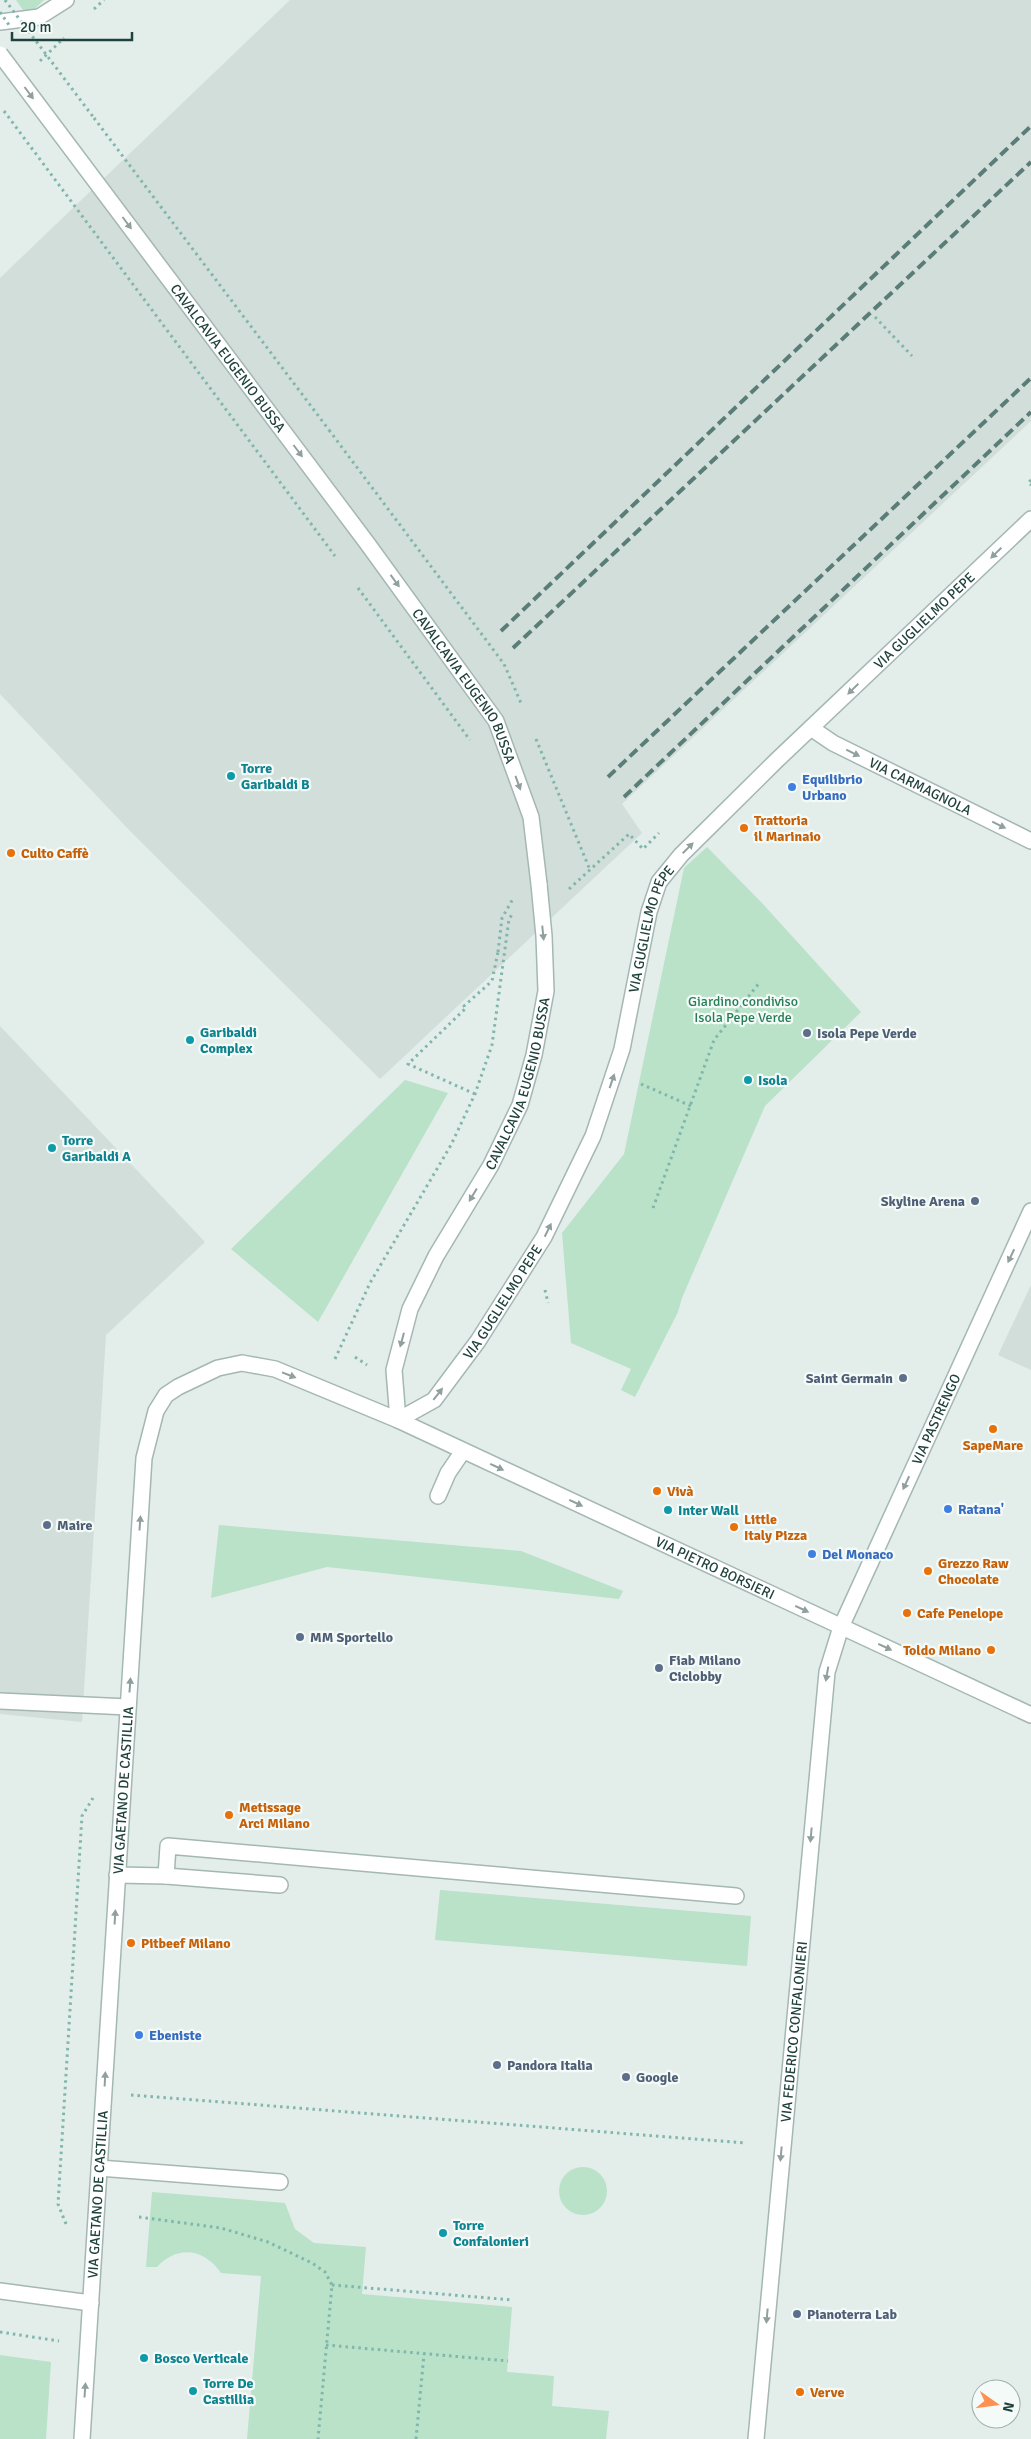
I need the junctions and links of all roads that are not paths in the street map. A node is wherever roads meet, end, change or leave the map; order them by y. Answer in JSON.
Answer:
{"nodes":[{"id":1,"x":66,"y":0,"type":"edge"},
{"id":2,"x":0,"y":22,"type":"edge"},
{"id":3,"x":0,"y":54,"type":"edge"},
{"id":4,"x":1031,"y":519,"type":"edge"},
{"id":5,"x":811,"y":728,"type":"junction"},
{"id":6,"x":1031,"y":841,"type":"edge"},
{"id":7,"x":1031,"y":1212,"type":"edge"},
{"id":8,"x":398,"y":1420,"type":"junction"},
{"id":9,"x":463,"y":1451,"type":"junction"},
{"id":10,"x":438,"y":1496,"type":"dead end"},
{"id":11,"x":841,"y":1627,"type":"junction"},
{"id":12,"x":0,"y":1701,"type":"edge"},
{"id":13,"x":128,"y":1707,"type":"junction"},
{"id":14,"x":1031,"y":1715,"type":"edge"},
{"id":15,"x":117,"y":1875,"type":"junction"},
{"id":16,"x":166,"y":1876,"type":"junction"},
{"id":17,"x":280,"y":1885,"type":"dead end"},
{"id":18,"x":736,"y":1896,"type":"dead end"},
{"id":19,"x":99,"y":2168,"type":"junction"},
{"id":20,"x":280,"y":2182,"type":"dead end"},
{"id":21,"x":0,"y":2291,"type":"edge"},
{"id":22,"x":91,"y":2303,"type":"junction"},
{"id":23,"x":82,"y":2439,"type":"edge"},
{"id":24,"x":756,"y":2439,"type":"edge"}],
"edges":[{"from":1,"to":2,"type":"street"},
{"from":3,"to":8,"type":"street","name":"CAVALCAVIA EUGENIO BUSSA","one_way":true,"bridge":true},
{"from":4,"to":5,"type":"street","name":"VIA GUGLIELMO PEPE","one_way":true},
{"from":5,"to":6,"type":"street","name":"VIA CARMAGNOLA","one_way":true},
{"from":8,"to":5,"type":"street","name":"VIA GUGLIELMO PEPE","one_way":true},
{"from":7,"to":11,"type":"street","name":"VIA PASTRENGO","one_way":true},
{"from":8,"to":9,"type":"street","name":"VIA PIETRO BORSIERI"},
{"from":13,"to":8,"type":"street","name":"VIA GAETANO DE CASTILLIA","one_way":true},
{"from":9,"to":10,"type":"street"},
{"from":9,"to":11,"type":"street","name":"VIA PIETRO BORSIERI","one_way":true},
{"from":11,"to":14,"type":"street","name":"VIA PIETRO BORSIERI","one_way":true},
{"from":11,"to":24,"type":"street","name":"VIA FEDERICO CONFALONIERI","one_way":true},
{"from":12,"to":13,"type":"street"},
{"from":13,"to":15,"type":"street","name":"VIA GAETANO DE CASTILLIA"},
{"from":15,"to":16,"type":"street"},
{"from":19,"to":15,"type":"street","name":"VIA GAETANO DE CASTILLIA","one_way":true},
{"from":16,"to":17,"type":"street"},
{"from":16,"to":18,"type":"street"},
{"from":19,"to":20,"type":"street"},
{"from":19,"to":22,"type":"street","name":"VIA GAETANO DE CASTILLIA"},
{"from":21,"to":22,"type":"street"},
{"from":23,"to":22,"type":"street","name":"VIA GAETANO DE CASTILLIA","one_way":true}]}
